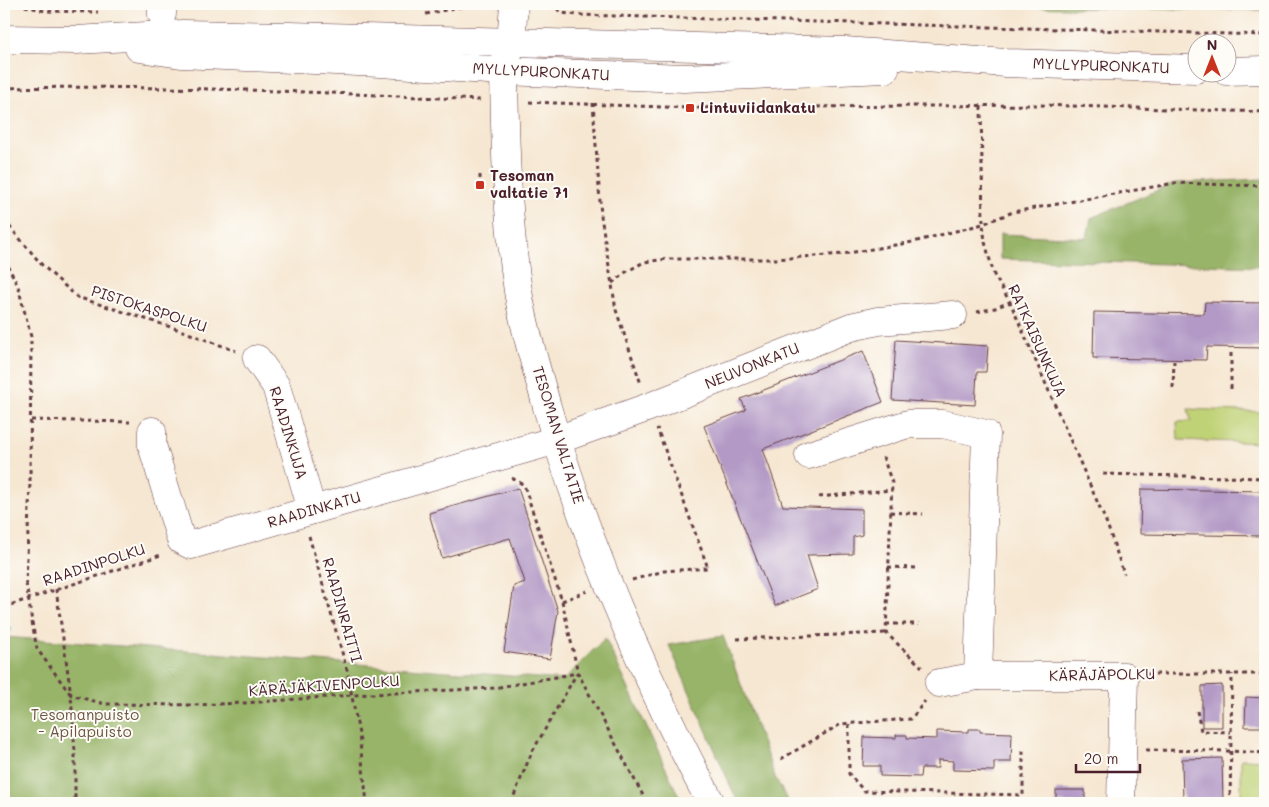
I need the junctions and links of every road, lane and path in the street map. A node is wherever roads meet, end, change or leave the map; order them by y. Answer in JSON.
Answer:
{"nodes":[{"id":1,"x":514,"y":4,"type":"edge"},
{"id":2,"x":551,"y":4,"type":"edge"},
{"id":3,"x":1265,"y":35,"type":"edge"},
{"id":4,"x":4,"y":39,"type":"edge"},
{"id":5,"x":76,"y":40,"type":"junction"},
{"id":6,"x":511,"y":43,"type":"junction"},
{"id":7,"x":1006,"y":63,"type":"junction"},
{"id":8,"x":1186,"y":70,"type":"edge"},
{"id":9,"x":1265,"y":70,"type":"edge"},
{"id":10,"x":504,"y":71,"type":"junction"},
{"id":11,"x":1236,"y":71,"type":"edge"},
{"id":12,"x":593,"y":103,"type":"dead end"},
{"id":13,"x":981,"y":106,"type":"dead end"},
{"id":14,"x":1265,"y":186,"type":"edge"},
{"id":15,"x":4,"y":220,"type":"edge"},
{"id":16,"x":983,"y":224,"type":"junction"},
{"id":17,"x":4,"y":258,"type":"edge"},
{"id":18,"x":612,"y":283,"type":"junction"},
{"id":19,"x":1010,"y":302,"type":"junction"},
{"id":20,"x":953,"y":315,"type":"joint"},
{"id":21,"x":1231,"y":350,"type":"dead end"},
{"id":22,"x":257,"y":359,"type":"joint"},
{"id":23,"x":1174,"y":361,"type":"dead end"},
{"id":24,"x":1173,"y":388,"type":"dead end"},
{"id":25,"x":1231,"y":389,"type":"dead end"},
{"id":26,"x":649,"y":407,"type":"junction"},
{"id":27,"x":30,"y":420,"type":"junction"},
{"id":28,"x":152,"y":431,"type":"joint"},
{"id":29,"x":875,"y":433,"type":"junction"},
{"id":30,"x":557,"y":440,"type":"junction"},
{"id":31,"x":809,"y":455,"type":"dead end"},
{"id":32,"x":484,"y":461,"type":"junction"},
{"id":33,"x":1104,"y":474,"type":"dead end"},
{"id":34,"x":1265,"y":478,"type":"edge"},
{"id":35,"x":891,"y":490,"type":"junction"},
{"id":36,"x":818,"y":497,"type":"dead end"},
{"id":37,"x":307,"y":511,"type":"junction"},
{"id":38,"x":890,"y":512,"type":"junction"},
{"id":39,"x":923,"y":514,"type":"dead end"},
{"id":40,"x":191,"y":546,"type":"junction"},
{"id":41,"x":888,"y":567,"type":"junction"},
{"id":42,"x":708,"y":568,"type":"dead end"},
{"id":43,"x":920,"y":568,"type":"dead end"},
{"id":44,"x":1124,"y":574,"type":"dead end"},
{"id":45,"x":56,"y":590,"type":"junction"},
{"id":46,"x":4,"y":607,"type":"edge"},
{"id":47,"x":886,"y":624,"type":"junction"},
{"id":48,"x":919,"y":624,"type":"dead end"},
{"id":49,"x":886,"y":633,"type":"junction"},
{"id":50,"x":736,"y":639,"type":"dead end"},
{"id":51,"x":578,"y":673,"type":"junction"},
{"id":52,"x":1232,"y":674,"type":"junction"},
{"id":53,"x":1265,"y":674,"type":"edge"},
{"id":54,"x":978,"y":676,"type":"junction"},
{"id":55,"x":1124,"y":676,"type":"junction"},
{"id":56,"x":939,"y":683,"type":"junction"},
{"id":57,"x":71,"y":695,"type":"junction"},
{"id":58,"x":352,"y":695,"type":"junction"},
{"id":59,"x":1197,"y":711,"type":"dead end"},
{"id":60,"x":850,"y":724,"type":"junction"},
{"id":61,"x":1231,"y":732,"type":"junction"},
{"id":62,"x":1023,"y":747,"type":"dead end"},
{"id":63,"x":1122,"y":750,"type":"junction"},
{"id":64,"x":1231,"y":751,"type":"junction"},
{"id":65,"x":1265,"y":753,"type":"edge"},
{"id":66,"x":782,"y":759,"type":"dead end"},
{"id":67,"x":75,"y":803,"type":"edge"},
{"id":68,"x":367,"y":803,"type":"edge"},
{"id":69,"x":511,"y":803,"type":"edge"},
{"id":70,"x":647,"y":803,"type":"edge"},
{"id":71,"x":711,"y":803,"type":"edge"},
{"id":72,"x":1121,"y":803,"type":"edge"},
{"id":73,"x":1230,"y":803,"type":"edge"}],
"edges":[{"from":1,"to":6,"type":"main road"},
{"from":2,"to":3,"type":"path"},
{"from":4,"to":5,"type":"main road","name":"MYLLYPURONKATU"},
{"from":5,"to":6,"type":"main road","name":"MYLLYPURONKATU"},
{"from":5,"to":10,"type":"main road","name":"MYLLYPURONKATU"},
{"from":6,"to":7,"type":"main road","name":"MYLLYPURONKATU"},
{"from":6,"to":10,"type":"main road","name":"TESOMAN VALTATIE"},
{"from":7,"to":8,"type":"main road","name":"MYLLYPURONKATU"},
{"from":7,"to":10,"type":"main road","name":"MYLLYPURONKATU"},
{"from":9,"to":11,"type":"main road"},
{"from":10,"to":30,"type":"main road","name":"TESOMAN VALTATIE"},
{"from":12,"to":18,"type":"path"},
{"from":13,"to":16,"type":"path","name":"RATKAISUNKUJA"},
{"from":14,"to":16,"type":"path"},
{"from":15,"to":22,"type":"path","name":"PISTOKASPOLKU"},
{"from":16,"to":18,"type":"path"},
{"from":16,"to":19,"type":"path","name":"RATKAISUNKUJA"},
{"from":17,"to":27,"type":"path"},
{"from":18,"to":26,"type":"path"},
{"from":19,"to":20,"type":"path"},
{"from":19,"to":44,"type":"path","name":"RATKAISUNKUJA"},
{"from":20,"to":26,"type":"main road","name":"NEUVONKATU"},
{"from":21,"to":25,"type":"path"},
{"from":22,"to":37,"type":"main road","name":"RAADINKUJA"},
{"from":23,"to":24,"type":"path"},
{"from":26,"to":30,"type":"main road","name":"NEUVONKATU"},
{"from":26,"to":42,"type":"path"},
{"from":27,"to":28,"type":"path"},
{"from":27,"to":57,"type":"path","bridge":true},
{"from":28,"to":40,"type":"main road"},
{"from":29,"to":31,"type":"main road"},
{"from":29,"to":35,"type":"path"},
{"from":29,"to":54,"type":"main road"},
{"from":30,"to":32,"type":"main road","name":"RAADINKATU"},
{"from":30,"to":71,"type":"main road","name":"TESOMAN VALTATIE"},
{"from":32,"to":37,"type":"main road","name":"RAADINKATU"},
{"from":32,"to":51,"type":"path"},
{"from":33,"to":34,"type":"path"},
{"from":35,"to":36,"type":"path"},
{"from":35,"to":38,"type":"path"},
{"from":37,"to":40,"type":"main road","name":"RAADINKATU"},
{"from":37,"to":58,"type":"path","name":"RAADINRAITTI"},
{"from":38,"to":39,"type":"path"},
{"from":38,"to":41,"type":"path"},
{"from":40,"to":45,"type":"path","name":"RAADINPOLKU"},
{"from":41,"to":43,"type":"path"},
{"from":41,"to":47,"type":"path"},
{"from":45,"to":46,"type":"path","name":"RAADINPOLKU"},
{"from":45,"to":57,"type":"path"},
{"from":47,"to":48,"type":"path"},
{"from":47,"to":49,"type":"path"},
{"from":49,"to":50,"type":"path"},
{"from":49,"to":56,"type":"path"},
{"from":51,"to":58,"type":"path","name":"KÄRÄJÄKIVENPOLKU"},
{"from":51,"to":69,"type":"path"},
{"from":51,"to":70,"type":"path"},
{"from":52,"to":53,"type":"path","name":"KÄRÄJÄPOLKU"},
{"from":52,"to":55,"type":"path","name":"KÄRÄJÄPOLKU"},
{"from":52,"to":61,"type":"path"},
{"from":54,"to":55,"type":"main road","name":"KÄRÄJÄPOLKU"},
{"from":54,"to":56,"type":"main road","name":"KÄRÄJÄPOLKU"},
{"from":55,"to":63,"type":"main road"},
{"from":56,"to":60,"type":"path"},
{"from":57,"to":58,"type":"path","name":"KÄRÄJÄKIVENPOLKU"},
{"from":57,"to":67,"type":"path"},
{"from":58,"to":68,"type":"path","name":"RAADINRAITTI"},
{"from":59,"to":61,"type":"path"},
{"from":60,"to":62,"type":"path"},
{"from":60,"to":66,"type":"path"},
{"from":61,"to":64,"type":"path"},
{"from":63,"to":64,"type":"path"},
{"from":63,"to":72,"type":"main road"},
{"from":64,"to":65,"type":"path"},
{"from":64,"to":73,"type":"path"}]}
